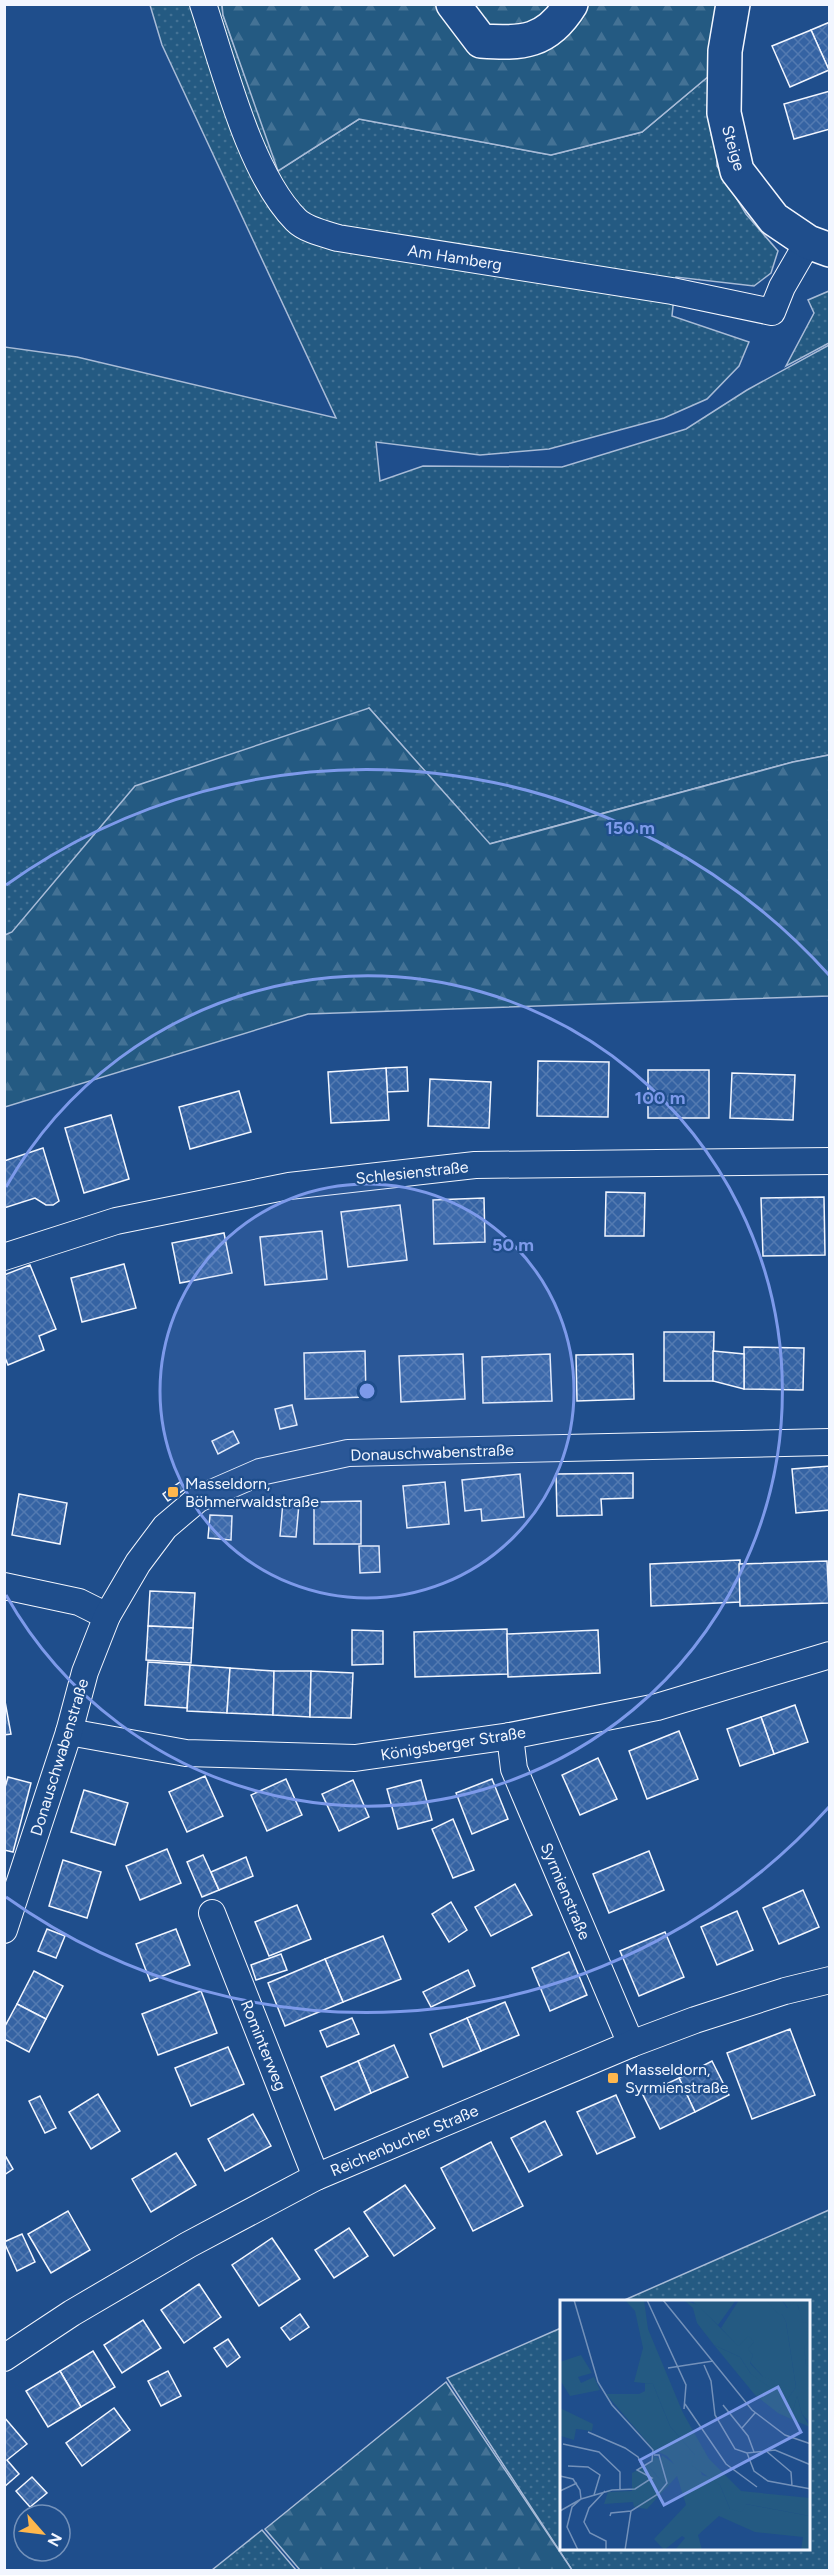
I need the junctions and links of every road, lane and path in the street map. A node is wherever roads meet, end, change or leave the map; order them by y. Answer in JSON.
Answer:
{"nodes":[{"id":1,"x":203,"y":4,"type":"edge"},
{"id":2,"x":453,"y":4,"type":"edge"},
{"id":3,"x":571,"y":4,"type":"edge"},
{"id":4,"x":733,"y":4,"type":"edge"},
{"id":5,"x":819,"y":246,"type":"edge"},
{"id":6,"x":830,"y":1161,"type":"edge"},
{"id":7,"x":4,"y":1257,"type":"edge"},
{"id":8,"x":830,"y":1442,"type":"edge"},
{"id":9,"x":4,"y":1586,"type":"edge"},
{"id":10,"x":107,"y":1616,"type":"junction"},
{"id":11,"x":830,"y":1655,"type":"edge"},
{"id":12,"x":69,"y":1732,"type":"junction"},
{"id":13,"x":510,"y":1736,"type":"junction"},
{"id":14,"x":212,"y":1914,"type":"dead end"},
{"id":15,"x":7,"y":1915,"type":"edge"},
{"id":16,"x":830,"y":1980,"type":"edge"},
{"id":17,"x":631,"y":2044,"type":"junction"},
{"id":18,"x":316,"y":2177,"type":"junction"},
{"id":19,"x":4,"y":2358,"type":"edge"}],
"edges":[{"from":1,"to":5,"type":"street","name":"Am Hamberg"},
{"from":2,"to":3,"type":"street"},
{"from":4,"to":5,"type":"street","name":"Steige"},
{"from":6,"to":7,"type":"street","name":"Schlesienstraße"},
{"from":8,"to":10,"type":"street","name":"Donauschwabenstraße"},
{"from":9,"to":10,"type":"street"},
{"from":10,"to":12,"type":"street","name":"Donauschwabenstraße"},
{"from":11,"to":13,"type":"street","name":"Königsberger Straße"},
{"from":12,"to":13,"type":"street","name":"Königsberger Straße"},
{"from":12,"to":15,"type":"street","name":"Donauschwabenstraße"},
{"from":13,"to":17,"type":"street","name":"Syrmienstraße"},
{"from":14,"to":18,"type":"street","name":"Rominterweg"},
{"from":16,"to":17,"type":"street","name":"Reichenbucher Straße"},
{"from":17,"to":18,"type":"street","name":"Reichenbucher Straße"},
{"from":18,"to":19,"type":"street","name":"Reichenbucher Straße"}]}
